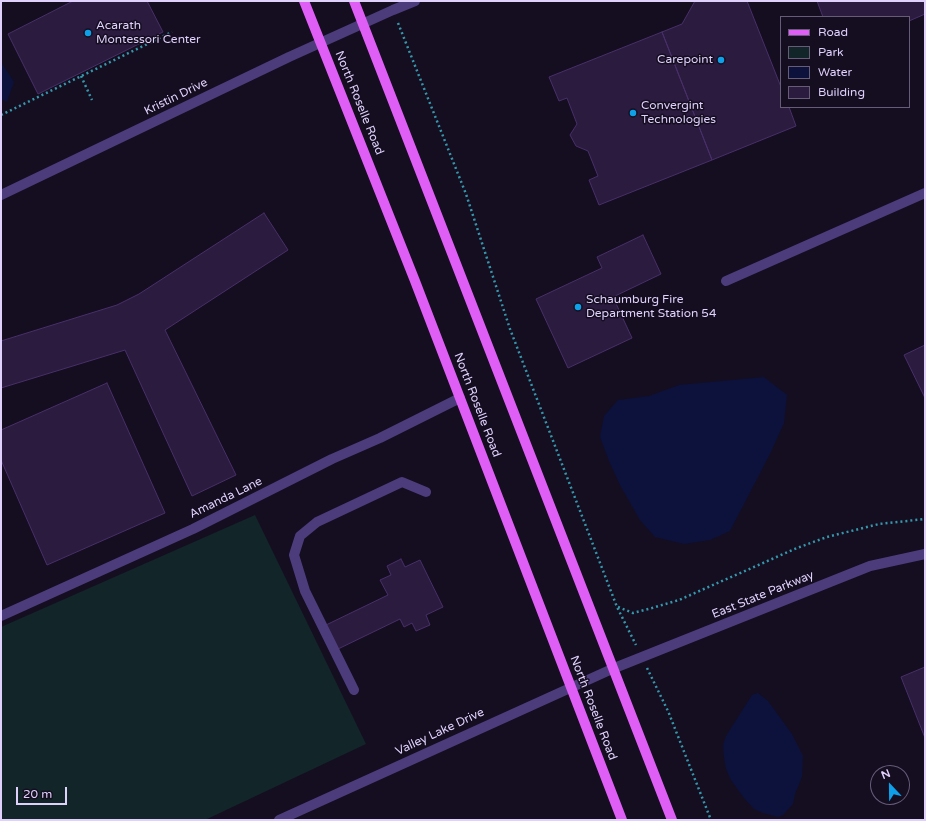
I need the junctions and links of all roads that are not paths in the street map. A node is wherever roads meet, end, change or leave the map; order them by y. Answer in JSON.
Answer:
{"nodes":[{"id":1,"x":304,"y":1,"type":"edge"},
{"id":2,"x":354,"y":1,"type":"edge"},
{"id":3,"x":415,"y":1,"type":"edge"},
{"id":4,"x":363,"y":23,"type":"junction"},
{"id":5,"x":321,"y":42,"type":"junction"},
{"id":6,"x":925,"y":193,"type":"edge"},
{"id":7,"x":1,"y":195,"type":"edge"},
{"id":8,"x":726,"y":281,"type":"dead end"},
{"id":9,"x":460,"y":398,"type":"junction"},
{"id":10,"x":426,"y":492,"type":"dead end"},
{"id":11,"x":925,"y":554,"type":"edge"},
{"id":12,"x":1,"y":616,"type":"edge"},
{"id":13,"x":612,"y":669,"type":"junction"},
{"id":14,"x":571,"y":687,"type":"junction"},
{"id":15,"x":354,"y":690,"type":"dead end"},
{"id":16,"x":279,"y":820,"type":"edge"},
{"id":17,"x":622,"y":820,"type":"edge"},
{"id":18,"x":672,"y":820,"type":"edge"}],
"edges":[{"from":1,"to":5,"type":"main road","name":"North Roselle Road"},
{"from":2,"to":4,"type":"main road"},
{"from":3,"to":4,"type":"street","name":"Kristin Drive"},
{"from":4,"to":5,"type":"street","name":"Kristin Drive"},
{"from":4,"to":13,"type":"main road"},
{"from":5,"to":7,"type":"street","name":"Kristin Drive"},
{"from":5,"to":9,"type":"main road","name":"North Roselle Road"},
{"from":6,"to":8,"type":"street"},
{"from":9,"to":12,"type":"street","name":"Amanda Lane"},
{"from":9,"to":14,"type":"main road","name":"North Roselle Road"},
{"from":10,"to":15,"type":"street"},
{"from":11,"to":13,"type":"street","name":"East State Parkway"},
{"from":13,"to":14,"type":"street","name":"Valley Lake Drive"},
{"from":13,"to":18,"type":"main road"},
{"from":14,"to":16,"type":"street","name":"Valley Lake Drive"},
{"from":14,"to":17,"type":"main road","name":"North Roselle Road"}]}
